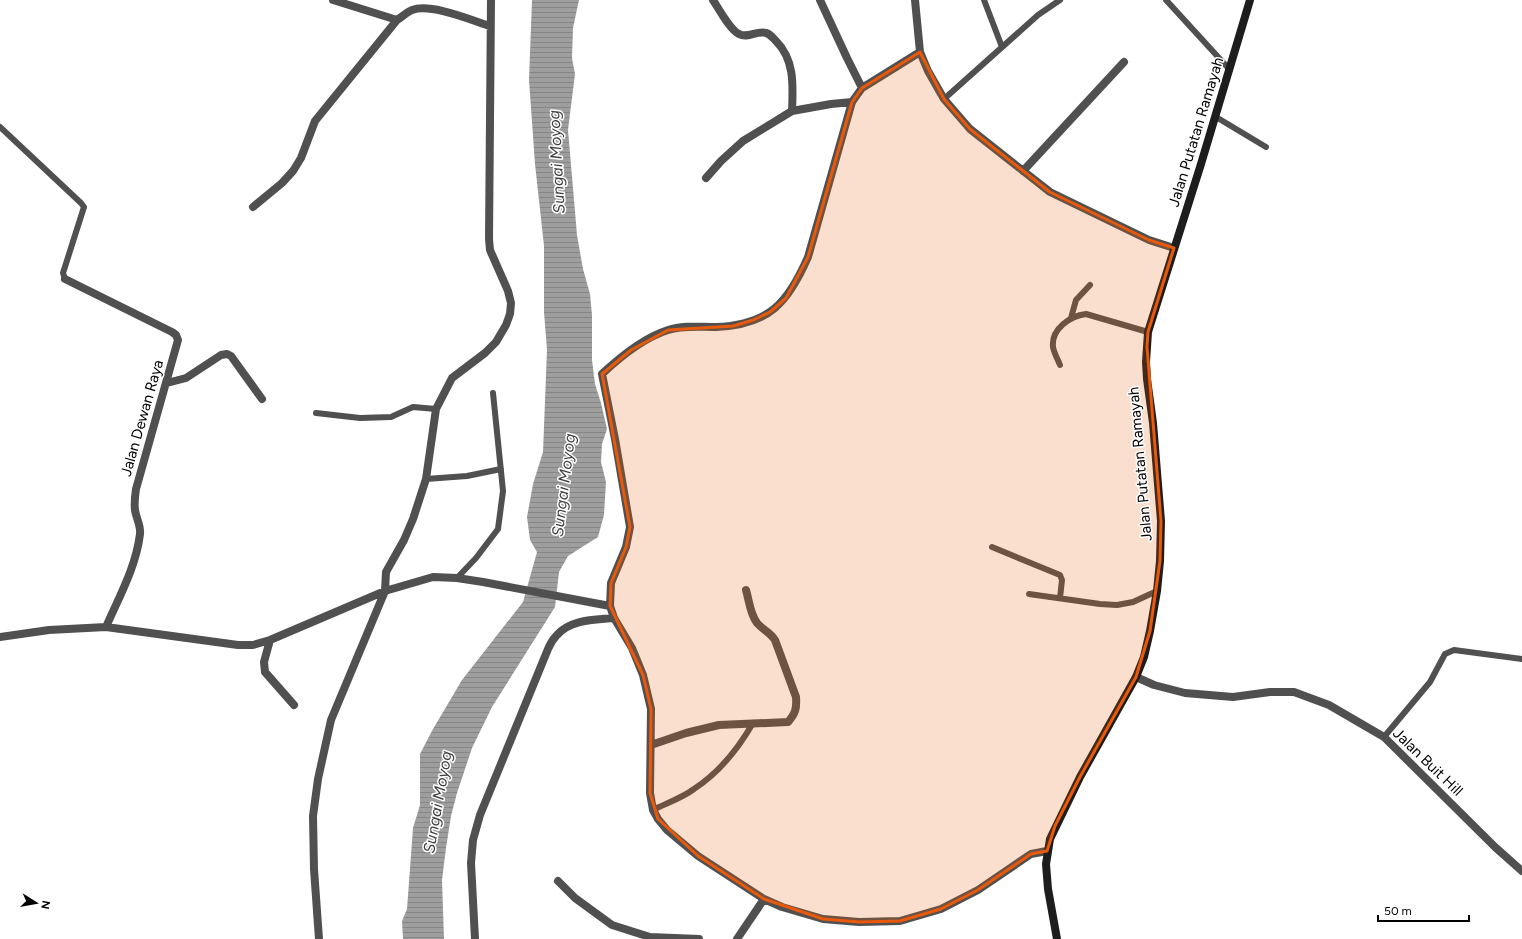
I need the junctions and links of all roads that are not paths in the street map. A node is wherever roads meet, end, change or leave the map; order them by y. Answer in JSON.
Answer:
{"nodes":[{"id":1,"x":333,"y":0,"type":"edge"},
{"id":2,"x":491,"y":0,"type":"edge"},
{"id":3,"x":713,"y":0,"type":"edge"},
{"id":4,"x":820,"y":0,"type":"edge"},
{"id":5,"x":915,"y":0,"type":"edge"},
{"id":6,"x":984,"y":0,"type":"edge"},
{"id":7,"x":1060,"y":0,"type":"edge"},
{"id":8,"x":1166,"y":0,"type":"edge"},
{"id":9,"x":1250,"y":0,"type":"edge"},
{"id":10,"x":424,"y":4,"type":"edge"},
{"id":11,"x":397,"y":20,"type":"junction"},
{"id":12,"x":490,"y":26,"type":"junction"},
{"id":13,"x":1002,"y":47,"type":"junction"},
{"id":14,"x":920,"y":52,"type":"junction"},
{"id":15,"x":1124,"y":62,"type":"dead end"},
{"id":16,"x":1230,"y":70,"type":"junction"},
{"id":17,"x":862,"y":88,"type":"junction"},
{"id":18,"x":944,"y":99,"type":"junction"},
{"id":19,"x":852,"y":102,"type":"junction"},
{"id":20,"x":792,"y":111,"type":"junction"},
{"id":21,"x":1216,"y":117,"type":"junction"},
{"id":22,"x":0,"y":128,"type":"edge"},
{"id":23,"x":1266,"y":147,"type":"dead end"},
{"id":24,"x":1023,"y":171,"type":"junction"},
{"id":25,"x":706,"y":178,"type":"dead end"},
{"id":26,"x":253,"y":207,"type":"dead end"},
{"id":27,"x":1174,"y":248,"type":"junction"},
{"id":28,"x":65,"y":279,"type":"joint"},
{"id":29,"x":1090,"y":285,"type":"dead end"},
{"id":30,"x":1071,"y":318,"type":"junction"},
{"id":31,"x":1148,"y":332,"type":"junction"},
{"id":32,"x":1060,"y":365,"type":"dead end"},
{"id":33,"x":167,"y":383,"type":"junction"},
{"id":34,"x":493,"y":393,"type":"dead end"},
{"id":35,"x":262,"y":399,"type":"dead end"},
{"id":36,"x":436,"y":409,"type":"junction"},
{"id":37,"x":316,"y":413,"type":"dead end"},
{"id":38,"x":501,"y":469,"type":"junction"},
{"id":39,"x":426,"y":479,"type":"junction"},
{"id":40,"x":992,"y":547,"type":"dead end"},
{"id":41,"x":457,"y":578,"type":"junction"},
{"id":42,"x":746,"y":590,"type":"dead end"},
{"id":43,"x":385,"y":591,"type":"junction"},
{"id":44,"x":1157,"y":591,"type":"junction"},
{"id":45,"x":1029,"y":594,"type":"dead end"},
{"id":46,"x":1060,"y":598,"type":"junction"},
{"id":47,"x":610,"y":606,"type":"junction"},
{"id":48,"x":614,"y":618,"type":"junction"},
{"id":49,"x":106,"y":626,"type":"junction"},
{"id":50,"x":0,"y":637,"type":"edge"},
{"id":51,"x":270,"y":640,"type":"junction"},
{"id":52,"x":1522,"y":659,"type":"edge"},
{"id":53,"x":1136,"y":677,"type":"junction"},
{"id":54,"x":294,"y":705,"type":"dead end"},
{"id":55,"x":753,"y":723,"type":"junction"},
{"id":56,"x":1384,"y":737,"type":"junction"},
{"id":57,"x":650,"y":745,"type":"junction"},
{"id":58,"x":653,"y":810,"type":"junction"},
{"id":59,"x":1047,"y":850,"type":"junction"},
{"id":60,"x":1522,"y":871,"type":"edge"},
{"id":61,"x":558,"y":881,"type":"dead end"},
{"id":62,"x":764,"y":899,"type":"junction"},
{"id":63,"x":319,"y":939,"type":"edge"},
{"id":64,"x":475,"y":939,"type":"edge"},
{"id":65,"x":699,"y":939,"type":"edge"},
{"id":66,"x":737,"y":939,"type":"edge"},
{"id":67,"x":1057,"y":939,"type":"edge"}],
"edges":[{"from":1,"to":11,"type":"street"},
{"from":2,"to":12,"type":"street"},
{"from":3,"to":20,"type":"street"},
{"from":4,"to":17,"type":"street"},
{"from":5,"to":14,"type":"street"},
{"from":6,"to":13,"type":"lane"},
{"from":7,"to":13,"type":"lane"},
{"from":8,"to":16,"type":"lane"},
{"from":9,"to":16,"type":"main road","name":"Jalan Putatan Ramayah"},
{"from":10,"to":11,"type":"street"},
{"from":10,"to":12,"type":"street"},
{"from":11,"to":26,"type":"street"},
{"from":12,"to":36,"type":"street"},
{"from":13,"to":18,"type":"lane"},
{"from":14,"to":17,"type":"street"},
{"from":14,"to":18,"type":"street"},
{"from":15,"to":24,"type":"street"},
{"from":16,"to":21,"type":"main road","name":"Jalan Putatan Ramayah"},
{"from":17,"to":19,"type":"street"},
{"from":18,"to":24,"type":"street"},
{"from":19,"to":20,"type":"street"},
{"from":19,"to":47,"type":"street"},
{"from":20,"to":25,"type":"street"},
{"from":21,"to":23,"type":"lane"},
{"from":21,"to":27,"type":"main road","name":"Jalan Putatan Ramayah"},
{"from":22,"to":28,"type":"lane"},
{"from":24,"to":27,"type":"street"},
{"from":27,"to":31,"type":"main road","name":"Jalan Putatan Ramayah"},
{"from":28,"to":33,"type":"street","name":"Jalan Dewan Raya"},
{"from":29,"to":30,"type":"lane"},
{"from":30,"to":31,"type":"lane"},
{"from":30,"to":32,"type":"lane"},
{"from":31,"to":44,"type":"main road","name":"Jalan Putatan Ramayah"},
{"from":33,"to":35,"type":"street"},
{"from":33,"to":49,"type":"street","name":"Jalan Dewan Raya"},
{"from":34,"to":38,"type":"lane"},
{"from":36,"to":37,"type":"lane"},
{"from":36,"to":39,"type":"street"},
{"from":38,"to":39,"type":"lane"},
{"from":38,"to":41,"type":"lane"},
{"from":39,"to":43,"type":"street"},
{"from":40,"to":46,"type":"lane"},
{"from":41,"to":43,"type":"street"},
{"from":41,"to":47,"type":"street"},
{"from":42,"to":55,"type":"street"},
{"from":43,"to":51,"type":"street"},
{"from":43,"to":63,"type":"street"},
{"from":44,"to":46,"type":"lane"},
{"from":44,"to":53,"type":"main road","name":"Jalan Putatan Ramayah"},
{"from":45,"to":46,"type":"lane"},
{"from":47,"to":48,"type":"street"},
{"from":48,"to":57,"type":"street"},
{"from":48,"to":64,"type":"street"},
{"from":49,"to":50,"type":"street"},
{"from":49,"to":51,"type":"street"},
{"from":51,"to":54,"type":"street"},
{"from":52,"to":56,"type":"lane"},
{"from":53,"to":56,"type":"street","name":"Jalan Buit Hill"},
{"from":53,"to":59,"type":"main road","name":"Jalan Putatan Ramayah"},
{"from":55,"to":57,"type":"street"},
{"from":55,"to":58,"type":"lane"},
{"from":56,"to":60,"type":"street","name":"Jalan Buit Hill"},
{"from":57,"to":58,"type":"street"},
{"from":58,"to":62,"type":"street"},
{"from":59,"to":62,"type":"street"},
{"from":59,"to":67,"type":"main road","name":"Jalan Putatan Ramayah"},
{"from":61,"to":65,"type":"street"},
{"from":62,"to":66,"type":"street"}]}
